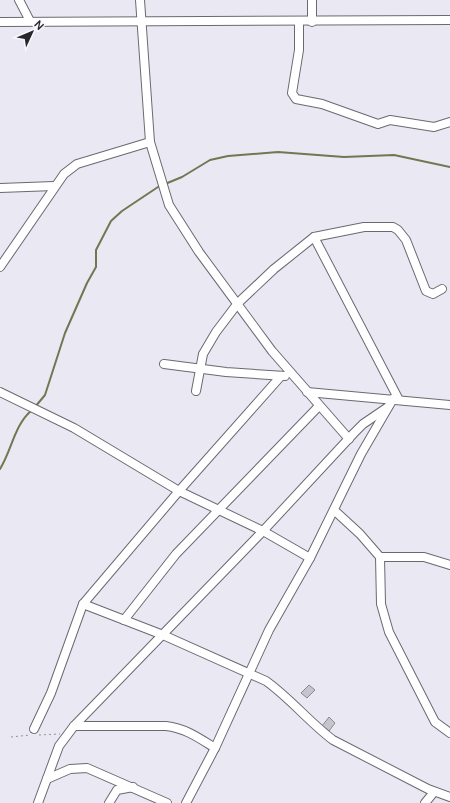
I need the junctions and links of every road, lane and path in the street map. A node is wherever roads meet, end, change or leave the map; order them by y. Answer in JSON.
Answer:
{"nodes":[{"id":1,"x":20,"y":0,"type":"edge"},
{"id":2,"x":140,"y":0,"type":"edge"},
{"id":3,"x":312,"y":0,"type":"edge"},
{"id":4,"x":450,"y":20,"type":"edge"},
{"id":5,"x":30,"y":21,"type":"junction"},
{"id":6,"x":299,"y":21,"type":"junction"},
{"id":7,"x":0,"y":22,"type":"edge"},
{"id":8,"x":142,"y":22,"type":"junction"},
{"id":9,"x":312,"y":22,"type":"junction"},
{"id":10,"x":450,"y":122,"type":"edge"},
{"id":11,"x":150,"y":142,"type":"junction"},
{"id":12,"x":54,"y":186,"type":"junction"},
{"id":13,"x":0,"y":188,"type":"edge"},
{"id":14,"x":314,"y":237,"type":"junction"},
{"id":15,"x":0,"y":267,"type":"edge"},
{"id":16,"x":442,"y":289,"type":"dead end"},
{"id":17,"x":238,"y":303,"type":"junction"},
{"id":18,"x":164,"y":364,"type":"dead end"},
{"id":19,"x":200,"y":369,"type":"junction"},
{"id":20,"x":281,"y":376,"type":"junction"},
{"id":21,"x":294,"y":377,"type":"junction"},
{"id":22,"x":196,"y":391,"type":"dead end"},
{"id":23,"x":0,"y":392,"type":"edge"},
{"id":24,"x":307,"y":392,"type":"junction"},
{"id":25,"x":396,"y":399,"type":"junction"},
{"id":26,"x":319,"y":406,"type":"junction"},
{"id":27,"x":450,"y":406,"type":"edge"},
{"id":28,"x":388,"y":407,"type":"junction"},
{"id":29,"x":348,"y":439,"type":"junction"},
{"id":30,"x":179,"y":491,"type":"junction"},
{"id":31,"x":334,"y":510,"type":"junction"},
{"id":32,"x":219,"y":511,"type":"junction"},
{"id":33,"x":263,"y":531,"type":"junction"},
{"id":34,"x":380,"y":557,"type":"junction"},
{"id":35,"x":310,"y":558,"type":"junction"},
{"id":36,"x":450,"y":565,"type":"edge"},
{"id":37,"x":83,"y":604,"type":"junction"},
{"id":38,"x":124,"y":620,"type":"junction"},
{"id":39,"x":163,"y":635,"type":"junction"},
{"id":40,"x":250,"y":672,"type":"junction"},
{"id":41,"x":74,"y":726,"type":"junction"},
{"id":42,"x":34,"y":733,"type":"junction"},
{"id":43,"x":68,"y":733,"type":"junction"},
{"id":44,"x":450,"y":733,"type":"edge"},
{"id":45,"x":11,"y":737,"type":"dead end"},
{"id":46,"x":215,"y":748,"type":"junction"},
{"id":47,"x":47,"y":779,"type":"junction"},
{"id":48,"x":135,"y":787,"type":"junction"},
{"id":49,"x":434,"y":792,"type":"junction"},
{"id":50,"x":450,"y":797,"type":"edge"},
{"id":51,"x":38,"y":803,"type":"edge"},
{"id":52,"x":109,"y":803,"type":"edge"},
{"id":53,"x":167,"y":803,"type":"edge"},
{"id":54,"x":186,"y":803,"type":"edge"},
{"id":55,"x":425,"y":803,"type":"edge"}],
"edges":[{"from":1,"to":5,"type":"street"},
{"from":2,"to":8,"type":"street"},
{"from":3,"to":9,"type":"street"},
{"from":4,"to":9,"type":"street"},
{"from":5,"to":7,"type":"street"},
{"from":5,"to":8,"type":"street"},
{"from":6,"to":8,"type":"street"},
{"from":6,"to":9,"type":"street"},
{"from":6,"to":10,"type":"street"},
{"from":8,"to":11,"type":"street"},
{"from":11,"to":12,"type":"street"},
{"from":11,"to":17,"type":"street"},
{"from":12,"to":13,"type":"street"},
{"from":12,"to":15,"type":"street"},
{"from":14,"to":16,"type":"street"},
{"from":14,"to":17,"type":"street"},
{"from":14,"to":25,"type":"street"},
{"from":17,"to":19,"type":"street"},
{"from":17,"to":21,"type":"street"},
{"from":18,"to":19,"type":"street"},
{"from":19,"to":20,"type":"street"},
{"from":19,"to":22,"type":"street"},
{"from":20,"to":21,"type":"street"},
{"from":20,"to":30,"type":"street"},
{"from":21,"to":24,"type":"street"},
{"from":23,"to":30,"type":"street"},
{"from":24,"to":25,"type":"street"},
{"from":24,"to":26,"type":"street"},
{"from":25,"to":27,"type":"street"},
{"from":25,"to":28,"type":"street"},
{"from":26,"to":29,"type":"street"},
{"from":26,"to":32,"type":"street"},
{"from":28,"to":29,"type":"street"},
{"from":28,"to":31,"type":"street"},
{"from":29,"to":33,"type":"street"},
{"from":30,"to":32,"type":"street"},
{"from":30,"to":37,"type":"street"},
{"from":31,"to":34,"type":"street"},
{"from":31,"to":35,"type":"street"},
{"from":32,"to":33,"type":"street"},
{"from":32,"to":38,"type":"street"},
{"from":33,"to":35,"type":"street"},
{"from":33,"to":39,"type":"street"},
{"from":34,"to":36,"type":"street"},
{"from":34,"to":44,"type":"street"},
{"from":35,"to":40,"type":"street"},
{"from":37,"to":38,"type":"street"},
{"from":37,"to":42,"type":"street"},
{"from":38,"to":39,"type":"street"},
{"from":39,"to":40,"type":"street"},
{"from":39,"to":41,"type":"street"},
{"from":40,"to":46,"type":"street"},
{"from":40,"to":49,"type":"street"},
{"from":41,"to":43,"type":"street"},
{"from":41,"to":46,"type":"street"},
{"from":42,"to":43,"type":"path"},
{"from":42,"to":45,"type":"path"},
{"from":43,"to":47,"type":"street"},
{"from":46,"to":54,"type":"street"},
{"from":47,"to":48,"type":"street"},
{"from":47,"to":51,"type":"street"},
{"from":48,"to":52,"type":"street"},
{"from":48,"to":53,"type":"street"},
{"from":49,"to":50,"type":"street"},
{"from":49,"to":55,"type":"street"}]}
